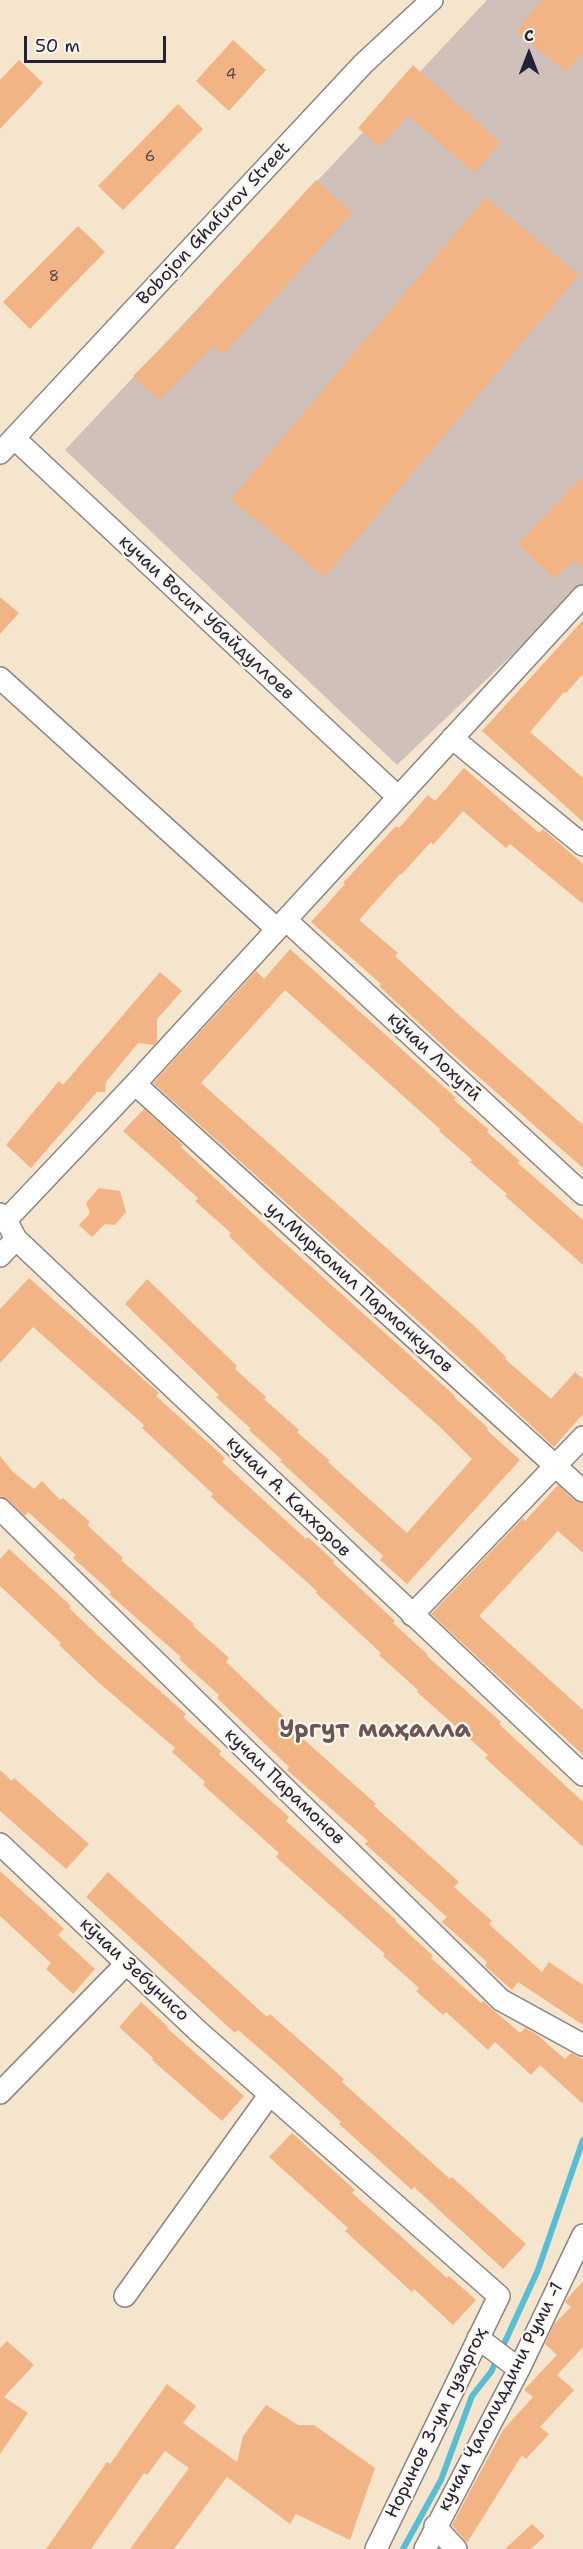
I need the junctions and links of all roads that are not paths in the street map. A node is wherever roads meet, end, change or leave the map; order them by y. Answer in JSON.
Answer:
{"nodes":[{"id":1,"x":432,"y":0,"type":"edge"},
{"id":2,"x":7,"y":445,"type":"edge"},
{"id":3,"x":583,"y":596,"type":"edge"},
{"id":4,"x":0,"y":678,"type":"edge"},
{"id":5,"x":452,"y":738,"type":"junction"},
{"id":6,"x":398,"y":797,"type":"junction"},
{"id":7,"x":583,"y":845,"type":"edge"},
{"id":8,"x":281,"y":925,"type":"junction"},
{"id":9,"x":135,"y":1084,"type":"junction"},
{"id":10,"x":583,"y":1194,"type":"edge"},
{"id":11,"x":3,"y":1217,"type":"edge"},
{"id":12,"x":16,"y":1239,"type":"junction"},
{"id":13,"x":0,"y":1256,"type":"edge"},
{"id":14,"x":583,"y":1437,"type":"edge"},
{"id":15,"x":556,"y":1466,"type":"junction"},
{"id":16,"x":583,"y":1491,"type":"edge"},
{"id":17,"x":0,"y":1509,"type":"edge"},
{"id":18,"x":412,"y":1615,"type":"junction"},
{"id":19,"x":583,"y":1775,"type":"edge"},
{"id":20,"x":0,"y":1844,"type":"edge"},
{"id":21,"x":126,"y":1964,"type":"junction"},
{"id":22,"x":583,"y":2044,"type":"edge"},
{"id":23,"x":0,"y":2093,"type":"edge"},
{"id":24,"x":270,"y":2094,"type":"junction"},
{"id":25,"x":583,"y":2235,"type":"edge"},
{"id":26,"x":125,"y":2296,"type":"dead end"},
{"id":27,"x":499,"y":2296,"type":"joint"},
{"id":28,"x":478,"y":2338,"type":"junction"},
{"id":29,"x":519,"y":2369,"type":"junction"},
{"id":30,"x":435,"y":2526,"type":"junction"},
{"id":31,"x":376,"y":2549,"type":"edge"},
{"id":32,"x":425,"y":2549,"type":"edge"},
{"id":33,"x":456,"y":2549,"type":"edge"}],
"edges":[{"from":1,"to":2,"type":"street","name":"Bobojon Ghafurov Street"},
{"from":2,"to":6,"type":"street","name":"кучаи Восит Убайдуллоев"},
{"from":3,"to":5,"type":"street"},
{"from":4,"to":8,"type":"street","name":"кӯчаи Лохутӣ"},
{"from":5,"to":6,"type":"street"},
{"from":5,"to":7,"type":"street"},
{"from":6,"to":8,"type":"street"},
{"from":8,"to":9,"type":"street"},
{"from":8,"to":10,"type":"street","name":"кӯчаи Лохутӣ"},
{"from":9,"to":11,"type":"street"},
{"from":9,"to":15,"type":"street","name":"ул.Миркомил Пармонкулов"},
{"from":11,"to":12,"type":"street","name":"кучаи А. Каххоров"},
{"from":12,"to":13,"type":"street"},
{"from":12,"to":18,"type":"street","name":"кучаи А. Каххоров"},
{"from":14,"to":15,"type":"street"},
{"from":15,"to":16,"type":"street","name":"ул.Миркомил Пармонкулов"},
{"from":15,"to":18,"type":"street"},
{"from":17,"to":22,"type":"street","name":"кучаи Парамонов"},
{"from":18,"to":19,"type":"street","name":"кучаи А. Каххоров"},
{"from":20,"to":21,"type":"street","name":"кӯчаи Зебунисо"},
{"from":21,"to":23,"type":"street"},
{"from":21,"to":24,"type":"street","name":"кӯчаи Зебунисо"},
{"from":24,"to":26,"type":"street"},
{"from":24,"to":27,"type":"street","name":"кӯчаи Зебунисо"},
{"from":25,"to":29,"type":"street","name":"кучаи Ҷалолиддини Руми -1"},
{"from":27,"to":28,"type":"street","name":"Норинов 3-ум гузаргоҳ"},
{"from":28,"to":29,"type":"street"},
{"from":28,"to":31,"type":"street","name":"Норинов 3-ум гузаргоҳ"},
{"from":29,"to":30,"type":"street","name":"кучаи Ҷалолиддини Руми -1"},
{"from":30,"to":32,"type":"street","name":"кучаи Ҷалолиддини Руми -1"},
{"from":30,"to":33,"type":"street","name":"кучаи Ҷалолиддини Руми -1"}]}
